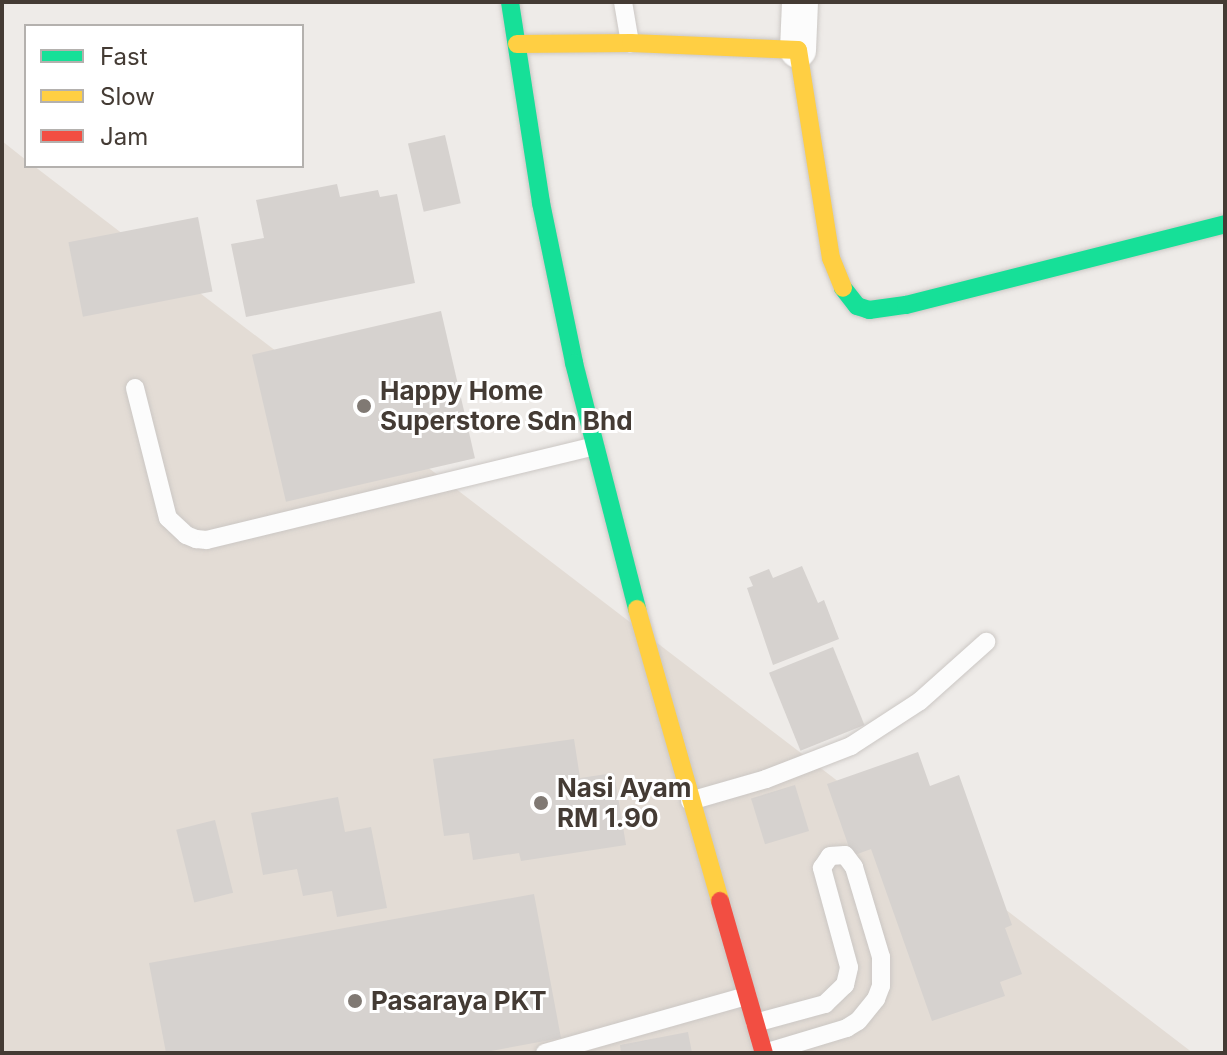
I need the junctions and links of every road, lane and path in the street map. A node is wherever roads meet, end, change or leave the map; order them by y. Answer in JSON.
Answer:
{"nodes":[{"id":1,"x":510,"y":2,"type":"edge"},
{"id":2,"x":623,"y":2,"type":"edge"},
{"id":3,"x":800,"y":2,"type":"edge"},
{"id":4,"x":631,"y":43,"type":"junction"},
{"id":5,"x":517,"y":44,"type":"junction"},
{"id":6,"x":798,"y":50,"type":"junction"},
{"id":7,"x":1225,"y":224,"type":"edge"},
{"id":8,"x":135,"y":388,"type":"dead end"},
{"id":9,"x":595,"y":446,"type":"junction"},
{"id":10,"x":986,"y":642,"type":"dead end"},
{"id":11,"x":690,"y":801,"type":"junction"},
{"id":12,"x":747,"y":996,"type":"junction"},
{"id":13,"x":755,"y":1023,"type":"junction"},
{"id":14,"x":545,"y":1053,"type":"edge"},
{"id":15,"x":764,"y":1053,"type":"edge"}],
"edges":[{"from":1,"to":5,"type":"main road"},
{"from":2,"to":4,"type":"lane"},
{"from":3,"to":6,"type":"street"},
{"from":4,"to":5,"type":"main road"},
{"from":4,"to":6,"type":"main road"},
{"from":5,"to":9,"type":"main road"},
{"from":6,"to":7,"type":"main road"},
{"from":8,"to":9,"type":"lane"},
{"from":9,"to":11,"type":"main road"},
{"from":10,"to":11,"type":"lane"},
{"from":11,"to":12,"type":"main road"},
{"from":12,"to":13,"type":"main road"},
{"from":12,"to":14,"type":"lane"},
{"from":13,"to":15,"type":"main road"},
{"from":13,"to":15,"type":"lane"}]}
